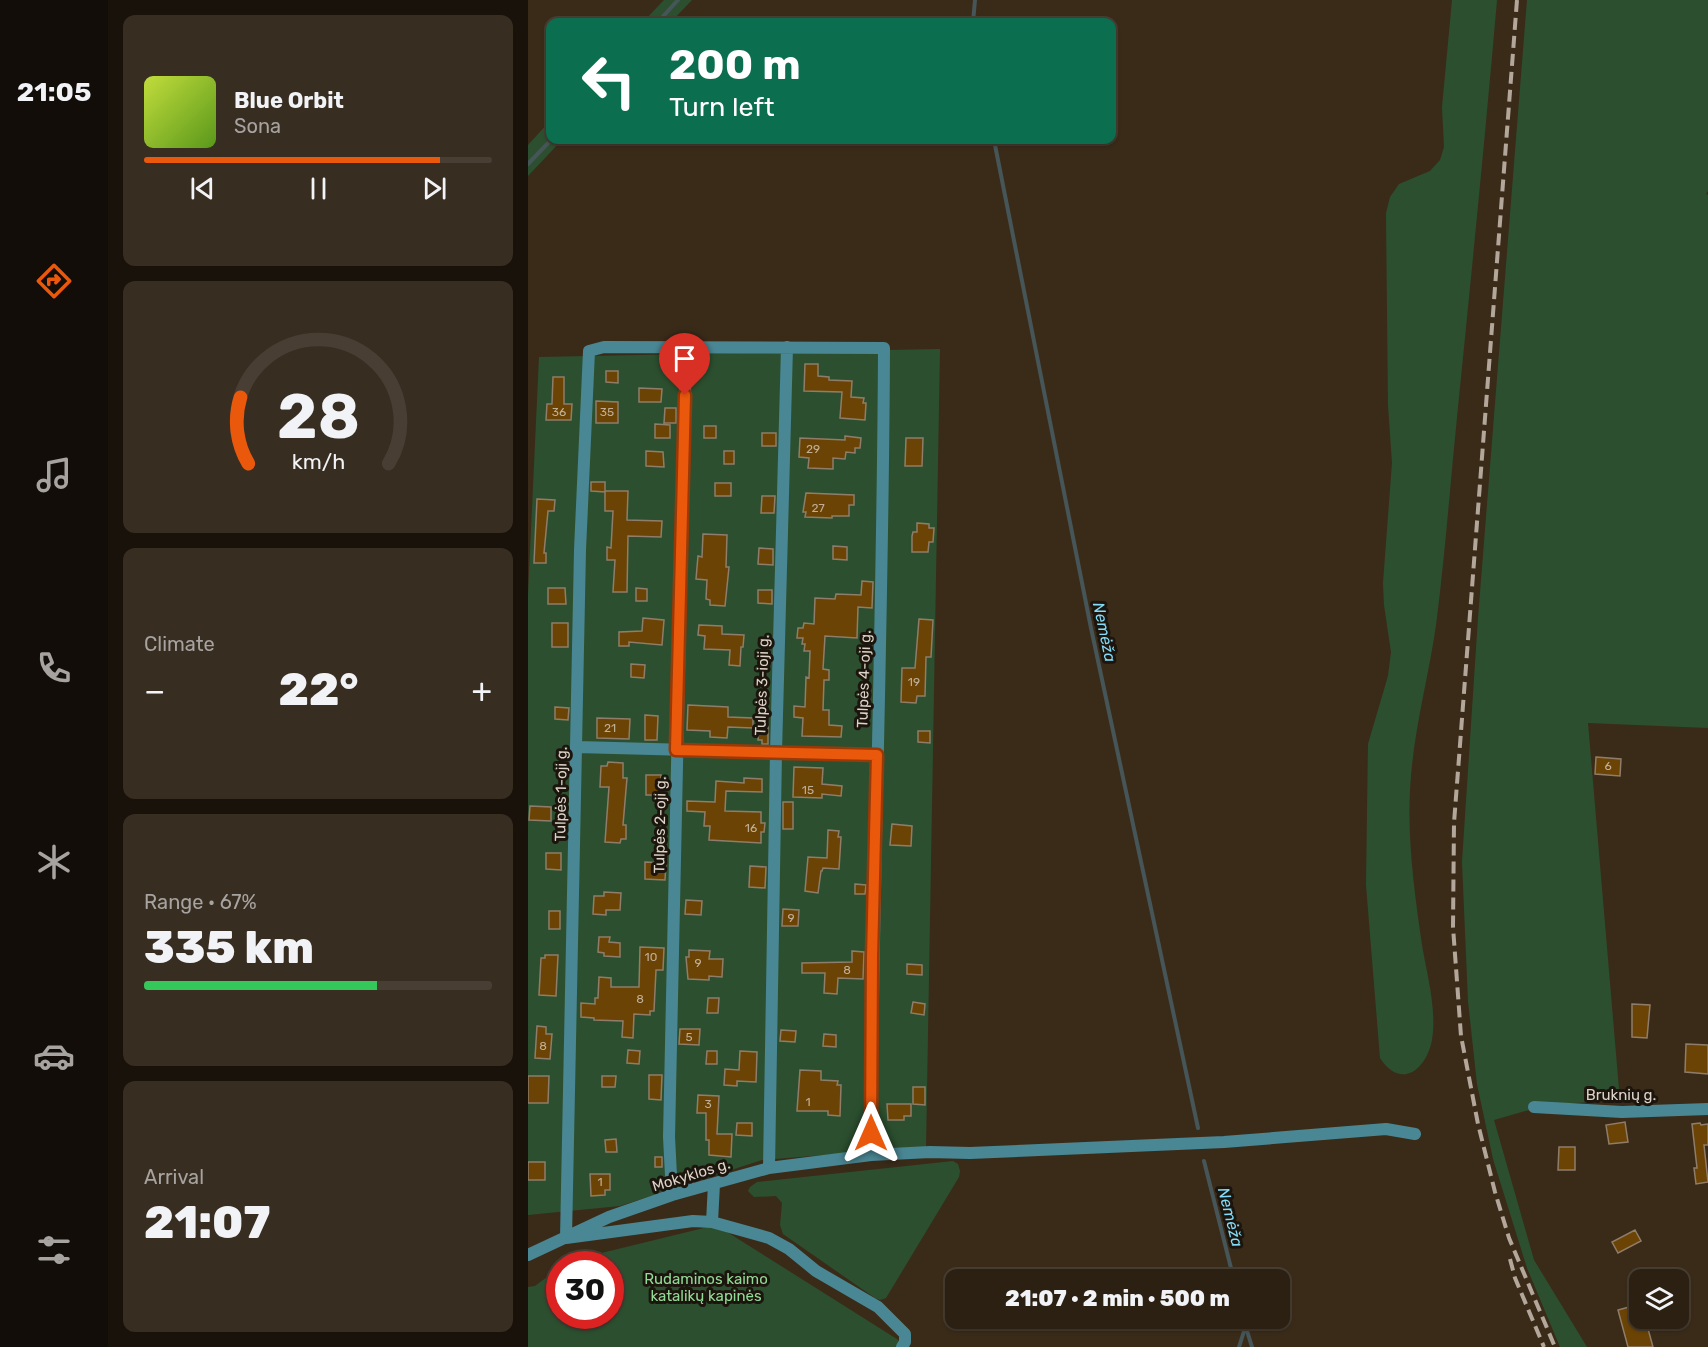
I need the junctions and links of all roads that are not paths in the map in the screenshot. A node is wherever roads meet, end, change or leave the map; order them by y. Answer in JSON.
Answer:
{"nodes":[{"id":1,"x":787,"y":347,"type":"junction"},
{"id":2,"x":686,"y":348,"type":"junction"},
{"id":3,"x":577,"y":747,"type":"junction"},
{"id":4,"x":676,"y":750,"type":"junction"},
{"id":5,"x":776,"y":752,"type":"junction"},
{"id":6,"x":877,"y":755,"type":"junction"},
{"id":7,"x":1534,"y":1107,"type":"dead end"},
{"id":8,"x":1708,"y":1109,"type":"edge"},
{"id":9,"x":1415,"y":1134,"type":"dead end"},
{"id":10,"x":871,"y":1155,"type":"junction"},
{"id":11,"x":769,"y":1168,"type":"junction"},
{"id":12,"x":714,"y":1184,"type":"junction"},
{"id":13,"x":672,"y":1195,"type":"junction"},
{"id":14,"x":712,"y":1222,"type":"junction"},
{"id":15,"x":566,"y":1238,"type":"junction"},
{"id":16,"x":528,"y":1255,"type":"edge"},
{"id":17,"x":902,"y":1347,"type":"edge"}],
"edges":[{"from":1,"to":2,"type":"street"},
{"from":1,"to":5,"type":"street","name":"Tulpės 3-ioji g."},
{"from":1,"to":6,"type":"street","name":"Tulpės 4-oji g."},
{"from":2,"to":3,"type":"street","name":"Tulpės 1-oji g."},
{"from":2,"to":4,"type":"street","name":"Tulpės 2-oji g."},
{"from":3,"to":4,"type":"street"},
{"from":3,"to":15,"type":"street","name":"Tulpės 1-oji g."},
{"from":4,"to":5,"type":"street"},
{"from":4,"to":13,"type":"street","name":"Tulpės 2-oji g."},
{"from":5,"to":6,"type":"street"},
{"from":5,"to":11,"type":"street","name":"Tulpės 3-ioji g."},
{"from":6,"to":10,"type":"street","name":"Tulpės 4-oji g."},
{"from":7,"to":8,"type":"street","name":"Bruknių g."},
{"from":9,"to":10,"type":"street","name":"Mokyklos g."},
{"from":10,"to":11,"type":"street","name":"Mokyklos g."},
{"from":11,"to":12,"type":"street","name":"Mokyklos g."},
{"from":12,"to":13,"type":"street","name":"Mokyklos g."},
{"from":12,"to":14,"type":"street"},
{"from":13,"to":15,"type":"street","name":"Mokyklos g."},
{"from":14,"to":15,"type":"street"},
{"from":14,"to":17,"type":"street"},
{"from":15,"to":16,"type":"street","name":"Mokyklos g."}]}
